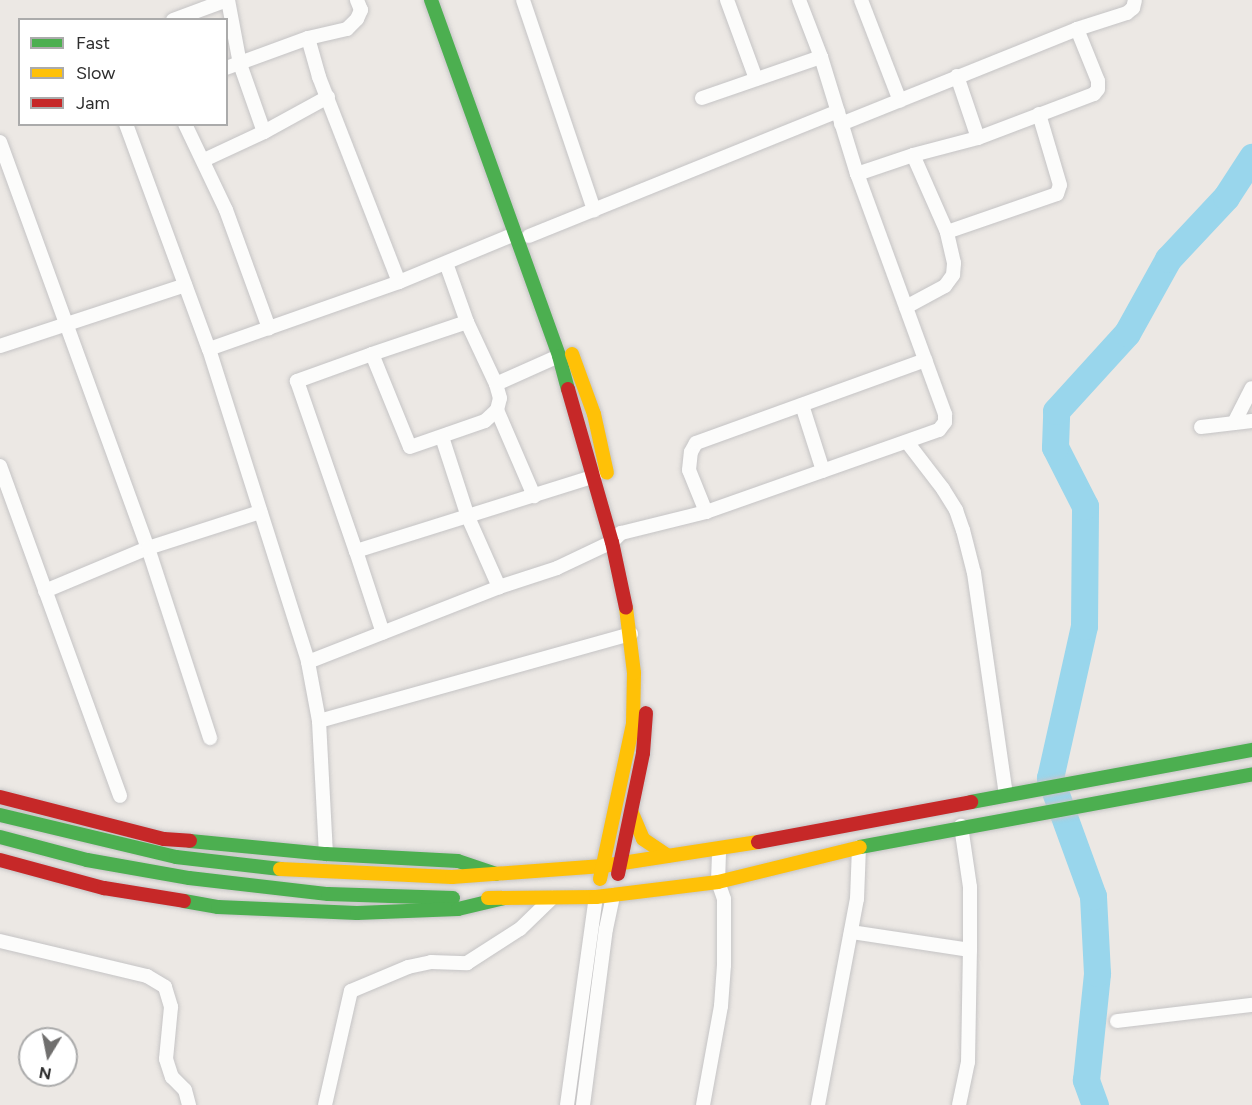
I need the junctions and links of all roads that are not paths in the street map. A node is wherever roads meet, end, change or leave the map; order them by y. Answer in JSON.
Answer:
{"nodes":[{"id":1,"x":227,"y":0,"type":"edge"},
{"id":2,"x":357,"y":0,"type":"edge"},
{"id":3,"x":431,"y":0,"type":"edge"},
{"id":4,"x":445,"y":0,"type":"edge"},
{"id":5,"x":523,"y":0,"type":"edge"},
{"id":6,"x":727,"y":0,"type":"edge"},
{"id":7,"x":800,"y":0,"type":"edge"},
{"id":8,"x":861,"y":0,"type":"edge"},
{"id":9,"x":1135,"y":0,"type":"edge"},
{"id":10,"x":178,"y":18,"type":"edge"},
{"id":11,"x":1077,"y":29,"type":"junction"},
{"id":12,"x":308,"y":39,"type":"junction"},
{"id":13,"x":821,"y":57,"type":"junction"},
{"id":14,"x":233,"y":66,"type":"edge"},
{"id":15,"x":957,"y":76,"type":"junction"},
{"id":16,"x":756,"y":79,"type":"junction"},
{"id":17,"x":328,"y":97,"type":"junction"},
{"id":18,"x":702,"y":98,"type":"dead end"},
{"id":19,"x":900,"y":101,"type":"junction"},
{"id":20,"x":1039,"y":114,"type":"junction"},
{"id":21,"x":839,"y":118,"type":"junction"},
{"id":22,"x":127,"y":126,"type":"edge"},
{"id":23,"x":186,"y":126,"type":"edge"},
{"id":24,"x":264,"y":132,"type":"junction"},
{"id":25,"x":978,"y":138,"type":"junction"},
{"id":26,"x":0,"y":142,"type":"edge"},
{"id":27,"x":914,"y":155,"type":"junction"},
{"id":28,"x":204,"y":160,"type":"junction"},
{"id":29,"x":857,"y":174,"type":"junction"},
{"id":30,"x":594,"y":210,"type":"junction"},
{"id":31,"x":947,"y":232,"type":"junction"},
{"id":32,"x":522,"y":235,"type":"junction"},
{"id":33,"x":446,"y":262,"type":"junction"},
{"id":34,"x":399,"y":282,"type":"junction"},
{"id":35,"x":185,"y":285,"type":"junction"},
{"id":36,"x":906,"y":307,"type":"junction"},
{"id":37,"x":467,"y":322,"type":"junction"},
{"id":38,"x":69,"y":325,"type":"junction"},
{"id":39,"x":268,"y":328,"type":"junction"},
{"id":40,"x":0,"y":346,"type":"edge"},
{"id":41,"x":209,"y":349,"type":"junction"},
{"id":42,"x":372,"y":354,"type":"junction"},
{"id":43,"x":559,"y":356,"type":"junction"},
{"id":44,"x":925,"y":360,"type":"junction"},
{"id":45,"x":496,"y":384,"type":"junction"},
{"id":46,"x":1252,"y":388,"type":"edge"},
{"id":47,"x":802,"y":405,"type":"junction"},
{"id":48,"x":497,"y":410,"type":"junction"},
{"id":49,"x":1252,"y":422,"type":"edge"},
{"id":50,"x":1234,"y":423,"type":"junction"},
{"id":51,"x":1202,"y":427,"type":"dead end"},
{"id":52,"x":442,"y":437,"type":"junction"},
{"id":53,"x":907,"y":442,"type":"junction"},
{"id":54,"x":0,"y":466,"type":"edge"},
{"id":55,"x":823,"y":471,"type":"junction"},
{"id":56,"x":595,"y":476,"type":"junction"},
{"id":57,"x":2,"y":480,"type":"edge"},
{"id":58,"x":534,"y":496,"type":"junction"},
{"id":59,"x":260,"y":512,"type":"junction"},
{"id":60,"x":706,"y":512,"type":"junction"},
{"id":61,"x":468,"y":517,"type":"junction"},
{"id":62,"x":617,"y":538,"type":"junction"},
{"id":63,"x":148,"y":548,"type":"junction"},
{"id":64,"x":356,"y":551,"type":"junction"},
{"id":65,"x":499,"y":586,"type":"junction"},
{"id":66,"x":45,"y":591,"type":"junction"},
{"id":67,"x":383,"y":633,"type":"junction"},
{"id":68,"x":631,"y":634,"type":"junction"},
{"id":69,"x":308,"y":662,"type":"junction"},
{"id":70,"x":319,"y":721,"type":"junction"},
{"id":71,"x":210,"y":738,"type":"dead end"},
{"id":72,"x":1252,"y":750,"type":"edge"},
{"id":73,"x":1252,"y":775,"type":"edge"},
{"id":74,"x":1069,"y":784,"type":"junction"},
{"id":75,"x":1006,"y":794,"type":"junction"},
{"id":76,"x":120,"y":796,"type":"dead end"},
{"id":77,"x":0,"y":797,"type":"edge"},
{"id":78,"x":1073,"y":805,"type":"junction"},
{"id":79,"x":632,"y":813,"type":"junction"},
{"id":80,"x":0,"y":815,"type":"edge"},
{"id":81,"x":961,"y":826,"type":"junction"},
{"id":82,"x":0,"y":837,"type":"edge"},
{"id":83,"x":859,"y":847,"type":"junction"},
{"id":84,"x":718,"y":849,"type":"junction"},
{"id":85,"x":326,"y":854,"type":"junction"},
{"id":86,"x":668,"y":856,"type":"junction"},
{"id":87,"x":0,"y":860,"type":"edge"},
{"id":88,"x":621,"y":864,"type":"junction"},
{"id":89,"x":603,"y":866,"type":"junction"},
{"id":90,"x":496,"y":874,"type":"junction"},
{"id":91,"x":718,"y":882,"type":"junction"},
{"id":92,"x":613,"y":895,"type":"junction"},
{"id":93,"x":596,"y":897,"type":"junction"},
{"id":94,"x":504,"y":898,"type":"junction"},
{"id":95,"x":552,"y":898,"type":"junction"},
{"id":96,"x":851,"y":932,"type":"junction"},
{"id":97,"x":0,"y":941,"type":"edge"},
{"id":98,"x":970,"y":950,"type":"junction"},
{"id":99,"x":1252,"y":1005,"type":"edge"},
{"id":100,"x":1117,"y":1021,"type":"dead end"},
{"id":101,"x":189,"y":1105,"type":"edge"},
{"id":102,"x":325,"y":1105,"type":"edge"},
{"id":103,"x":567,"y":1105,"type":"edge"},
{"id":104,"x":583,"y":1105,"type":"edge"},
{"id":105,"x":703,"y":1105,"type":"edge"},
{"id":106,"x":818,"y":1105,"type":"edge"},
{"id":107,"x":959,"y":1105,"type":"edge"}],
"edges":[{"from":1,"to":10,"type":"street"},
{"from":1,"to":14,"type":"street"},
{"from":2,"to":12,"type":"street"},
{"from":3,"to":32,"type":"main road"},
{"from":4,"to":32,"type":"main road"},
{"from":5,"to":30,"type":"street"},
{"from":6,"to":16,"type":"street"},
{"from":7,"to":13,"type":"street"},
{"from":8,"to":19,"type":"street"},
{"from":9,"to":11,"type":"street"},
{"from":11,"to":15,"type":"street"},
{"from":11,"to":20,"type":"street"},
{"from":12,"to":14,"type":"street"},
{"from":12,"to":17,"type":"street"},
{"from":13,"to":16,"type":"street"},
{"from":13,"to":21,"type":"street"},
{"from":14,"to":24,"type":"street"},
{"from":15,"to":19,"type":"street"},
{"from":15,"to":25,"type":"street"},
{"from":16,"to":18,"type":"street"},
{"from":17,"to":24,"type":"street"},
{"from":17,"to":34,"type":"street"},
{"from":19,"to":21,"type":"street"},
{"from":20,"to":25,"type":"street"},
{"from":20,"to":31,"type":"street"},
{"from":21,"to":29,"type":"street"},
{"from":21,"to":30,"type":"street"},
{"from":22,"to":35,"type":"street"},
{"from":23,"to":28,"type":"street"},
{"from":24,"to":28,"type":"street"},
{"from":25,"to":27,"type":"street"},
{"from":26,"to":38,"type":"street"},
{"from":27,"to":29,"type":"street"},
{"from":27,"to":31,"type":"street"},
{"from":28,"to":39,"type":"street"},
{"from":29,"to":36,"type":"street"},
{"from":30,"to":32,"type":"street"},
{"from":31,"to":36,"type":"street"},
{"from":32,"to":33,"type":"street"},
{"from":32,"to":43,"type":"main road"},
{"from":32,"to":62,"type":"main road"},
{"from":33,"to":34,"type":"street"},
{"from":33,"to":37,"type":"street"},
{"from":34,"to":39,"type":"street"},
{"from":35,"to":38,"type":"street"},
{"from":35,"to":41,"type":"street"},
{"from":36,"to":44,"type":"street"},
{"from":37,"to":42,"type":"street"},
{"from":37,"to":45,"type":"street"},
{"from":38,"to":40,"type":"street"},
{"from":38,"to":63,"type":"street"},
{"from":39,"to":41,"type":"street"},
{"from":41,"to":59,"type":"street"},
{"from":42,"to":52,"type":"street"},
{"from":42,"to":64,"type":"street"},
{"from":43,"to":45,"type":"street"},
{"from":43,"to":56,"type":"main road"},
{"from":44,"to":47,"type":"street"},
{"from":44,"to":53,"type":"street"},
{"from":45,"to":48,"type":"street"},
{"from":46,"to":50,"type":"street"},
{"from":47,"to":55,"type":"street"},
{"from":47,"to":60,"type":"street"},
{"from":48,"to":52,"type":"street"},
{"from":48,"to":58,"type":"street"},
{"from":49,"to":50,"type":"street"},
{"from":50,"to":51,"type":"street"},
{"from":52,"to":61,"type":"street"},
{"from":53,"to":55,"type":"street"},
{"from":53,"to":75,"type":"street"},
{"from":54,"to":57,"type":"street"},
{"from":55,"to":60,"type":"street"},
{"from":56,"to":58,"type":"street"},
{"from":56,"to":62,"type":"main road"},
{"from":57,"to":66,"type":"street"},
{"from":58,"to":61,"type":"street"},
{"from":59,"to":63,"type":"street"},
{"from":59,"to":69,"type":"street"},
{"from":60,"to":62,"type":"street"},
{"from":61,"to":64,"type":"street"},
{"from":61,"to":65,"type":"street"},
{"from":62,"to":65,"type":"street"},
{"from":62,"to":68,"type":"main road"},
{"from":62,"to":79,"type":"main road"},
{"from":63,"to":66,"type":"street"},
{"from":63,"to":71,"type":"street"},
{"from":64,"to":67,"type":"street"},
{"from":65,"to":67,"type":"street"},
{"from":66,"to":76,"type":"street"},
{"from":67,"to":69,"type":"street"},
{"from":68,"to":70,"type":"street"},
{"from":68,"to":89,"type":"main road"},
{"from":69,"to":70,"type":"street"},
{"from":70,"to":85,"type":"street"},
{"from":72,"to":74,"type":"main road"},
{"from":73,"to":78,"type":"main road"},
{"from":74,"to":75,"type":"main road"},
{"from":74,"to":78,"type":"main road"},
{"from":75,"to":84,"type":"main road"},
{"from":77,"to":85,"type":"main road"},
{"from":78,"to":81,"type":"main road"},
{"from":79,"to":86,"type":"main road"},
{"from":79,"to":88,"type":"main road"},
{"from":80,"to":90,"type":"main road"},
{"from":81,"to":83,"type":"main road"},
{"from":81,"to":98,"type":"street"},
{"from":82,"to":94,"type":"main road"},
{"from":83,"to":91,"type":"main road"},
{"from":83,"to":96,"type":"street"},
{"from":84,"to":86,"type":"main road"},
{"from":84,"to":91,"type":"street"},
{"from":85,"to":90,"type":"main road"},
{"from":86,"to":88,"type":"main road"},
{"from":87,"to":94,"type":"main road"},
{"from":88,"to":89,"type":"main road"},
{"from":88,"to":92,"type":"main road"},
{"from":89,"to":90,"type":"main road"},
{"from":89,"to":93,"type":"main road"},
{"from":91,"to":92,"type":"main road"},
{"from":91,"to":105,"type":"street"},
{"from":92,"to":93,"type":"main road"},
{"from":92,"to":104,"type":"street"},
{"from":93,"to":95,"type":"main road"},
{"from":93,"to":103,"type":"street"},
{"from":94,"to":95,"type":"main road"},
{"from":95,"to":102,"type":"street"},
{"from":96,"to":98,"type":"street"},
{"from":96,"to":106,"type":"street"},
{"from":97,"to":101,"type":"street"},
{"from":98,"to":107,"type":"street"},
{"from":99,"to":100,"type":"street"}]}
